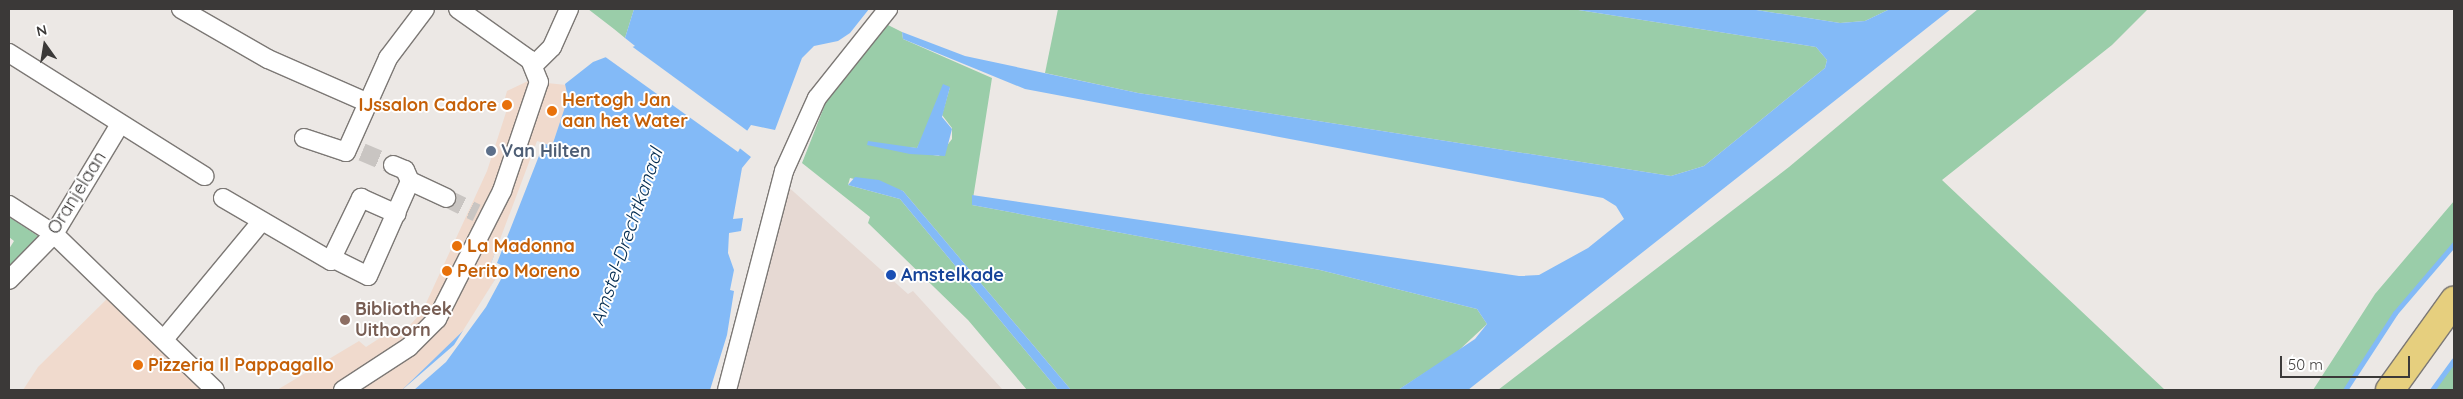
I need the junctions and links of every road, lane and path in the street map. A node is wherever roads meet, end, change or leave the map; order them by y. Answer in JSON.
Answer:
{"nodes":[{"id":1,"x":181,"y":9,"type":"edge"},
{"id":2,"x":425,"y":9,"type":"edge"},
{"id":3,"x":458,"y":9,"type":"edge"},
{"id":4,"x":568,"y":9,"type":"edge"},
{"id":5,"x":888,"y":9,"type":"edge"},
{"id":6,"x":9,"y":54,"type":"edge"},
{"id":7,"x":535,"y":64,"type":"junction"},
{"id":8,"x":368,"y":103,"type":"junction"},
{"id":9,"x":120,"y":124,"type":"junction"},
{"id":10,"x":304,"y":138,"type":"dead end"},
{"id":11,"x":392,"y":164,"type":"tunnel mouth"},
{"id":12,"x":204,"y":176,"type":"dead end"},
{"id":13,"x":410,"y":181,"type":"junction"},
{"id":14,"x":224,"y":198,"type":"dead end"},
{"id":15,"x":446,"y":198,"type":"tunnel mouth"},
{"id":16,"x":9,"y":205,"type":"edge"},
{"id":17,"x":397,"y":214,"type":"junction"},
{"id":18,"x":261,"y":222,"type":"junction"},
{"id":19,"x":54,"y":234,"type":"junction"},
{"id":20,"x":332,"y":258,"type":"junction"},
{"id":21,"x":9,"y":280,"type":"edge"},
{"id":22,"x":2454,"y":301,"type":"edge"},
{"id":23,"x":165,"y":338,"type":"junction"},
{"id":24,"x":215,"y":390,"type":"edge"},
{"id":25,"x":343,"y":390,"type":"edge"},
{"id":26,"x":726,"y":390,"type":"edge"},
{"id":27,"x":2390,"y":390,"type":"edge"}],
"edges":[{"from":1,"to":8,"type":"street"},
{"from":2,"to":8,"type":"street"},
{"from":3,"to":7,"type":"street"},
{"from":4,"to":7,"type":"street"},
{"from":5,"to":26,"type":"street"},
{"from":6,"to":9,"type":"street"},
{"from":7,"to":25,"type":"street"},
{"from":8,"to":10,"type":"street"},
{"from":9,"to":12,"type":"street"},
{"from":9,"to":19,"type":"street","name":"Oranjelaan"},
{"from":11,"to":13,"type":"street"},
{"from":13,"to":15,"type":"street"},
{"from":13,"to":17,"type":"street"},
{"from":14,"to":18,"type":"street"},
{"from":16,"to":19,"type":"street"},
{"from":17,"to":20,"type":"street"},
{"from":17,"to":20,"type":"street"},
{"from":18,"to":20,"type":"street"},
{"from":18,"to":23,"type":"street"},
{"from":19,"to":21,"type":"street","name":"Oranjelaan"},
{"from":19,"to":23,"type":"street"},
{"from":22,"to":27,"type":"main road"},
{"from":23,"to":24,"type":"street"}]}
